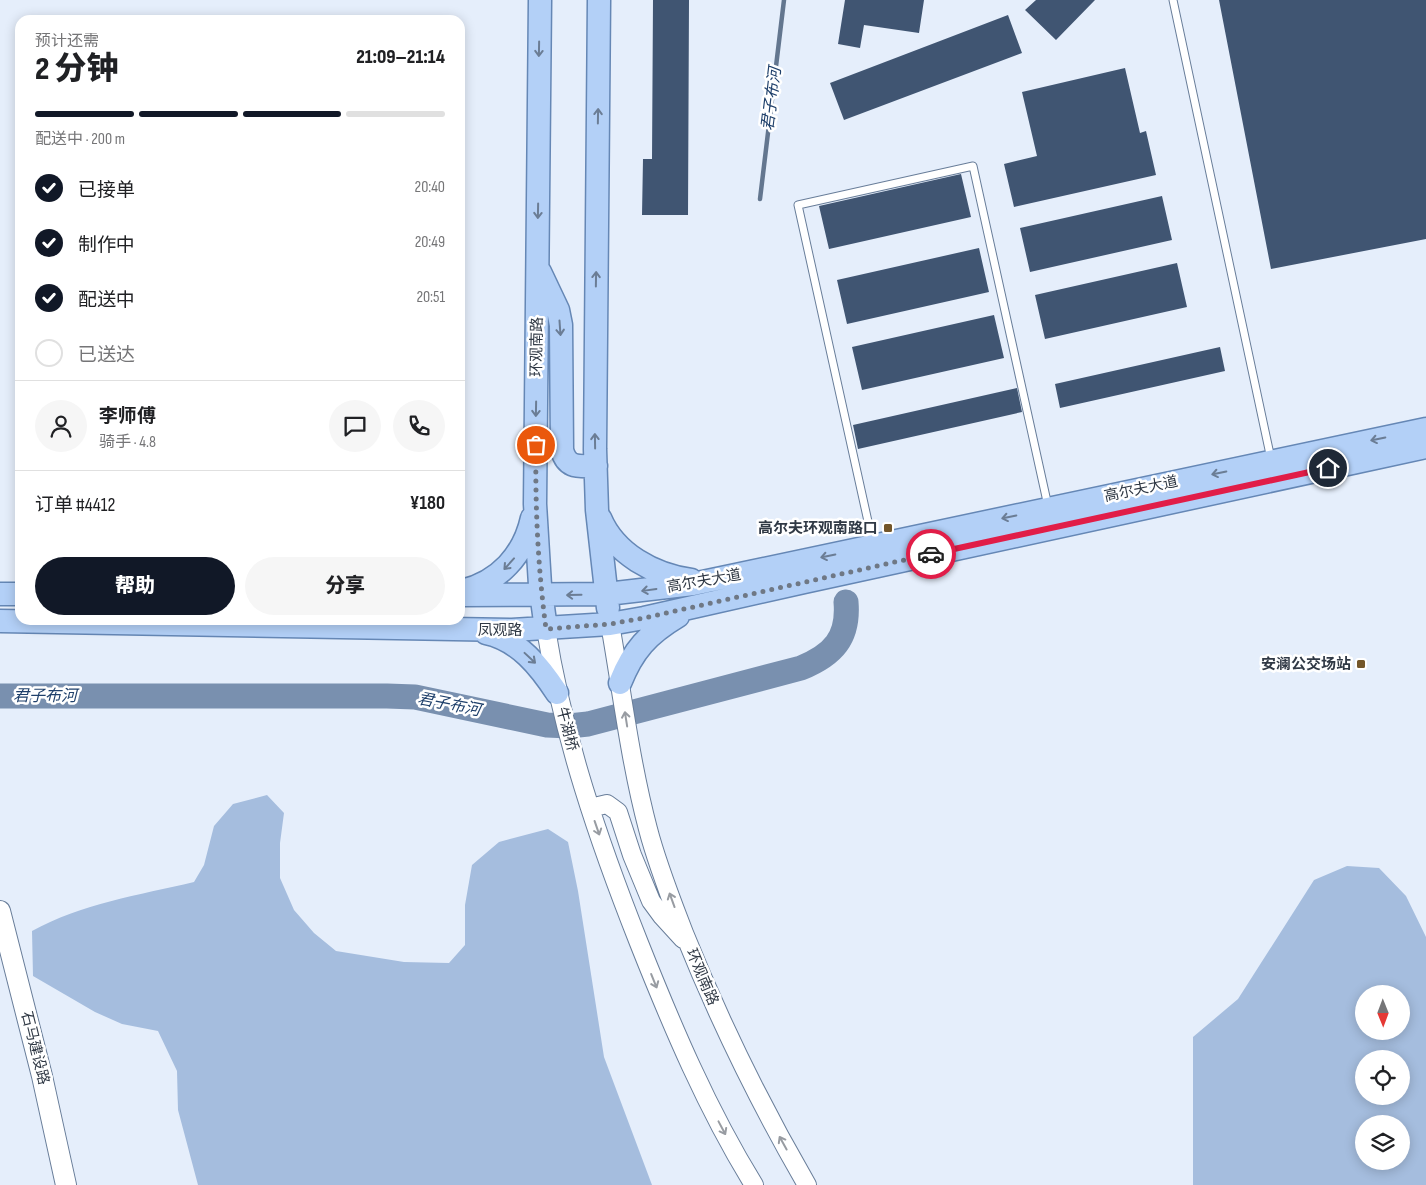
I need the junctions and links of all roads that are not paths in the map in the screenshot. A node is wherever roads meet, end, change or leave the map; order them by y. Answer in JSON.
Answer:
{"nodes":[{"id":1,"x":540,"y":0,"type":"edge"},
{"id":2,"x":599,"y":0,"type":"edge"},
{"id":3,"x":1173,"y":0,"type":"edge"},
{"id":4,"x":537,"y":267,"type":"junction"},
{"id":5,"x":1426,"y":429,"type":"edge"},
{"id":6,"x":1426,"y":447,"type":"edge"},
{"id":7,"x":1272,"y":462,"type":"junction"},
{"id":8,"x":596,"y":466,"type":"junction"},
{"id":9,"x":535,"y":504,"type":"junction"},
{"id":10,"x":1049,"y":509,"type":"junction"},
{"id":11,"x":597,"y":510,"type":"junction"},
{"id":12,"x":863,"y":555,"type":"junction"},
{"id":13,"x":802,"y":572,"type":"junction"},
{"id":14,"x":704,"y":582,"type":"junction"},
{"id":15,"x":465,"y":589,"type":"edge"},
{"id":16,"x":0,"y":594,"type":"edge"},
{"id":17,"x":15,"y":594,"type":"edge"},
{"id":18,"x":606,"y":594,"type":"junction"},
{"id":19,"x":465,"y":595,"type":"edge"},
{"id":20,"x":541,"y":596,"type":"junction"},
{"id":21,"x":712,"y":603,"type":"junction"},
{"id":22,"x":0,"y":621,"type":"edge"},
{"id":23,"x":15,"y":621,"type":"edge"},
{"id":24,"x":610,"y":624,"type":"junction"},
{"id":25,"x":209,"y":625,"type":"edge"},
{"id":26,"x":546,"y":629,"type":"junction"},
{"id":27,"x":471,"y":630,"type":"junction"},
{"id":28,"x":620,"y":683,"type":"junction"},
{"id":29,"x":557,"y":693,"type":"junction"},
{"id":30,"x":590,"y":808,"type":"junction"},
{"id":31,"x":0,"y":912,"type":"edge"},
{"id":32,"x":689,"y":944,"type":"junction"},
{"id":33,"x":66,"y":1185,"type":"edge"},
{"id":34,"x":754,"y":1185,"type":"edge"},
{"id":35,"x":807,"y":1185,"type":"edge"}],
"edges":[{"from":1,"to":4,"type":"main road","name":"环观南路","one_way":true},
{"from":8,"to":2,"type":"main road","one_way":true},
{"from":3,"to":7,"type":"lane"},
{"from":4,"to":8,"type":"main road","one_way":true},
{"from":4,"to":9,"type":"main road","name":"环观南路","one_way":true},
{"from":5,"to":7,"type":"main road","name":"高尔夫大道","one_way":true},
{"from":6,"to":12,"type":"main road","name":"高尔夫大道"},
{"from":7,"to":10,"type":"main road","name":"高尔夫大道","one_way":true},
{"from":8,"to":11,"type":"main road"},
{"from":9,"to":15,"type":"main road","one_way":true},
{"from":9,"to":20,"type":"main road","name":"环观南路"},
{"from":10,"to":12,"type":"main road","name":"高尔夫大道","one_way":true},
{"from":10,"to":12,"type":"lane"},
{"from":11,"to":14,"type":"main road"},
{"from":11,"to":18,"type":"main road"},
{"from":12,"to":13,"type":"main road"},
{"from":13,"to":14,"type":"main road","name":"高尔夫大道"},
{"from":13,"to":21,"type":"main road","name":"高尔夫大道"},
{"from":14,"to":18,"type":"main road","name":"高尔夫大道","one_way":true},
{"from":16,"to":17,"type":"main road"},
{"from":18,"to":20,"type":"main road","one_way":true},
{"from":18,"to":24,"type":"main road"},
{"from":19,"to":20,"type":"main road"},
{"from":20,"to":26,"type":"main road","name":"环观南路"},
{"from":21,"to":24,"type":"main road","name":"高尔夫大道"},
{"from":21,"to":28,"type":"main road"},
{"from":22,"to":23,"type":"main road","name":"凤观路"},
{"from":24,"to":26,"type":"main road","name":"凤观路"},
{"from":24,"to":28,"type":"street"},
{"from":25,"to":27,"type":"main road","name":"凤观路"},
{"from":26,"to":27,"type":"main road","name":"凤观路"},
{"from":26,"to":29,"type":"street","name":"环观南路"},
{"from":27,"to":29,"type":"main road","one_way":true},
{"from":32,"to":28,"type":"street","name":"环观南路","one_way":true},
{"from":29,"to":30,"type":"street","name":"牛湖桥"},
{"from":30,"to":32,"type":"street"},
{"from":30,"to":34,"type":"street","one_way":true},
{"from":31,"to":33,"type":"main road","name":"石马建设路"},
{"from":35,"to":32,"type":"street","name":"环观南路","one_way":true}]}
